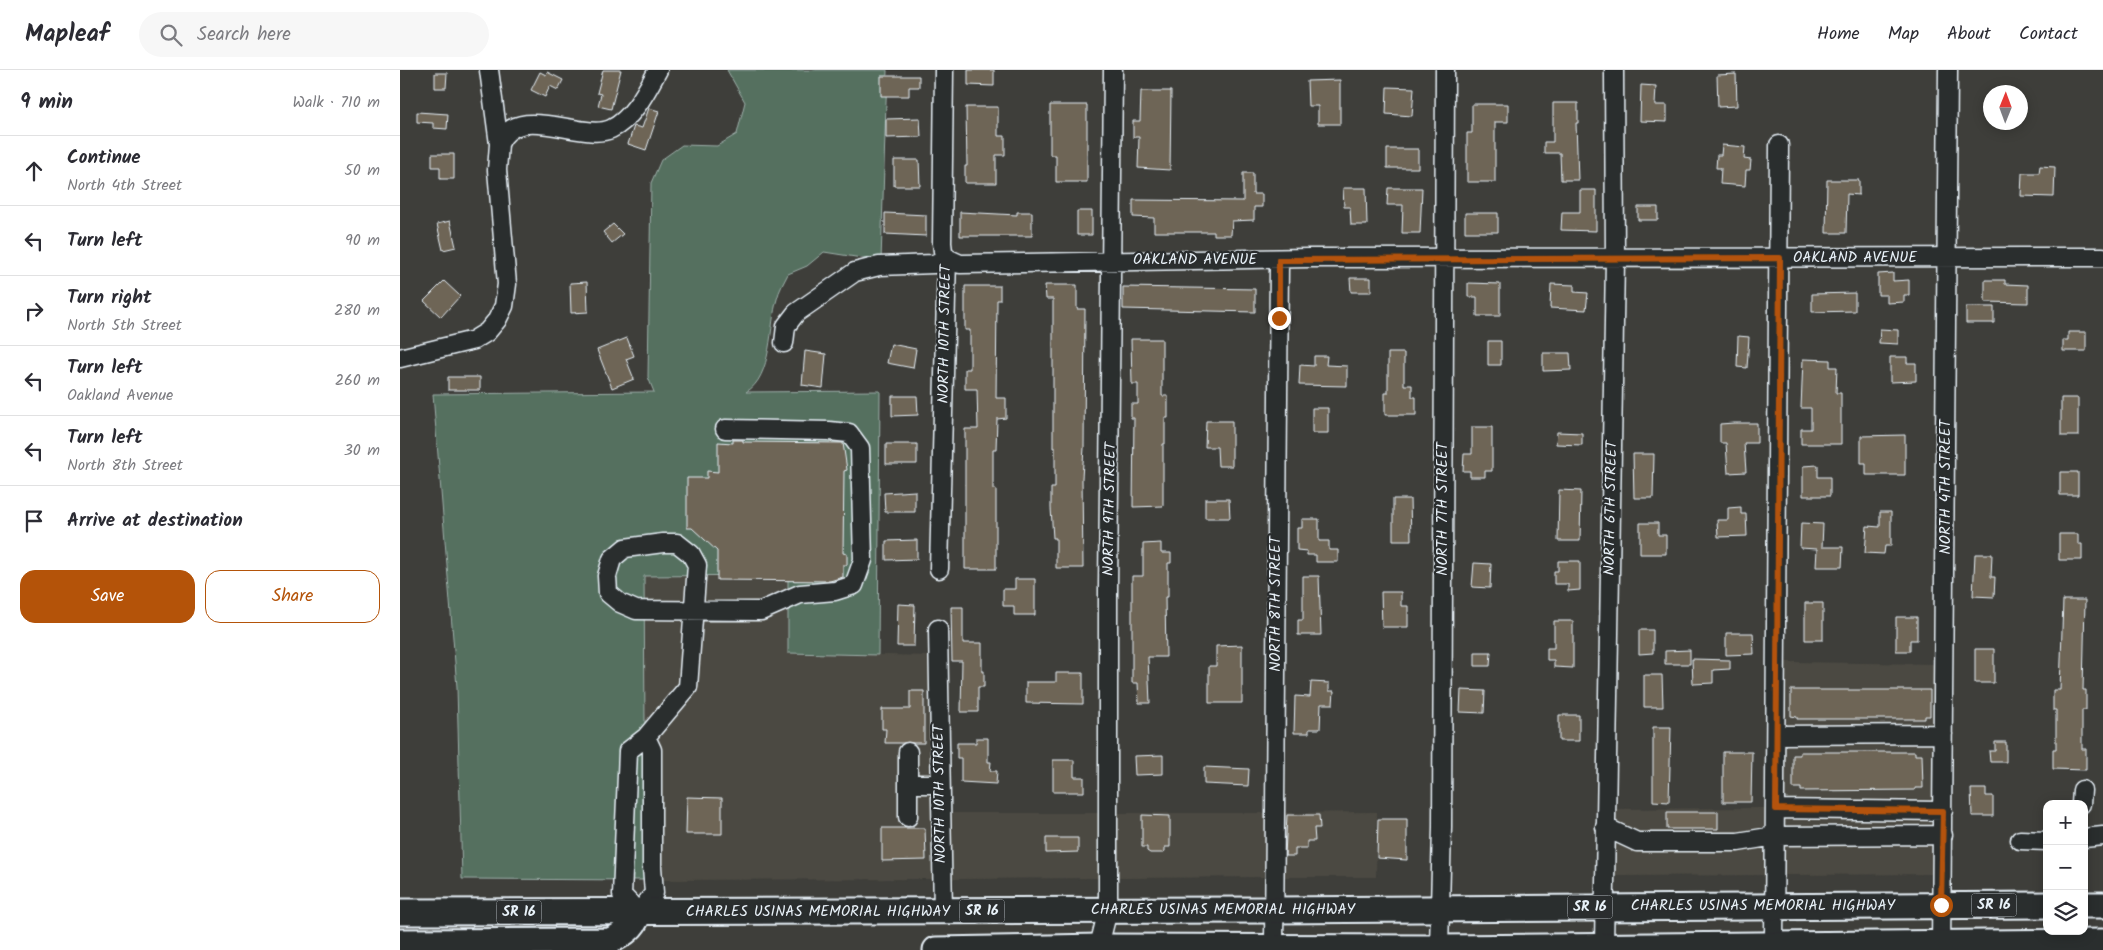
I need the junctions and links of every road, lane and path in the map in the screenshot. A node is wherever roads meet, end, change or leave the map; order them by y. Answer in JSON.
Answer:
{"nodes":[{"id":1,"x":489,"y":70,"type":"edge"},
{"id":2,"x":658,"y":70,"type":"edge"},
{"id":3,"x":944,"y":70,"type":"edge"},
{"id":4,"x":1114,"y":70,"type":"edge"},
{"id":5,"x":1445,"y":70,"type":"edge"},
{"id":6,"x":1614,"y":70,"type":"edge"},
{"id":7,"x":1948,"y":70,"type":"edge"},
{"id":8,"x":498,"y":144,"type":"junction"},
{"id":9,"x":1779,"y":145,"type":"dead end"},
{"id":10,"x":1948,"y":257,"type":"junction"},
{"id":11,"x":2103,"y":257,"type":"edge"},
{"id":12,"x":948,"y":258,"type":"junction"},
{"id":13,"x":1780,"y":258,"type":"junction"},
{"id":14,"x":1444,"y":259,"type":"junction"},
{"id":15,"x":1615,"y":259,"type":"junction"},
{"id":16,"x":1279,"y":260,"type":"junction"},
{"id":17,"x":1113,"y":261,"type":"junction"},
{"id":18,"x":784,"y":343,"type":"dead end"},
{"id":19,"x":400,"y":358,"type":"edge"},
{"id":20,"x":725,"y":429,"type":"dead end"},
{"id":21,"x":939,"y":569,"type":"dead end"},
{"id":22,"x":692,"y":612,"type":"junction"},
{"id":23,"x":938,"y":629,"type":"dead end"},
{"id":24,"x":1942,"y":734,"type":"junction"},
{"id":25,"x":1776,"y":735,"type":"junction"},
{"id":26,"x":646,"y":737,"type":"junction"},
{"id":27,"x":908,"y":752,"type":"dead end"},
{"id":28,"x":908,"y":784,"type":"junction"},
{"id":29,"x":940,"y":784,"type":"junction"},
{"id":30,"x":624,"y":804,"type":"junction"},
{"id":31,"x":652,"y":804,"type":"junction"},
{"id":32,"x":1776,"y":809,"type":"junction"},
{"id":33,"x":1799,"y":810,"type":"junction"},
{"id":34,"x":1920,"y":810,"type":"junction"},
{"id":35,"x":1943,"y":811,"type":"junction"},
{"id":36,"x":908,"y":817,"type":"dead end"},
{"id":37,"x":1605,"y":827,"type":"junction"},
{"id":38,"x":1920,"y":835,"type":"junction"},
{"id":39,"x":1943,"y":835,"type":"junction"},
{"id":40,"x":1775,"y":836,"type":"junction"},
{"id":41,"x":1799,"y":836,"type":"junction"},
{"id":42,"x":2103,"y":836,"type":"edge"},
{"id":43,"x":2088,"y":838,"type":"edge"},
{"id":44,"x":2020,"y":840,"type":"dead end"},
{"id":45,"x":2043,"y":841,"type":"edge"},
{"id":46,"x":1941,"y":905,"type":"junction"},
{"id":47,"x":2043,"y":905,"type":"edge"},
{"id":48,"x":2088,"y":905,"type":"edge"},
{"id":49,"x":2103,"y":905,"type":"edge"},
{"id":50,"x":1604,"y":907,"type":"junction"},
{"id":51,"x":1439,"y":908,"type":"junction"},
{"id":52,"x":1774,"y":908,"type":"junction"},
{"id":53,"x":1108,"y":910,"type":"junction"},
{"id":54,"x":1273,"y":910,"type":"junction"},
{"id":55,"x":400,"y":912,"type":"edge"},
{"id":56,"x":943,"y":912,"type":"junction"},
{"id":57,"x":639,"y":913,"type":"junction"},
{"id":58,"x":400,"y":942,"type":"edge"},
{"id":59,"x":2103,"y":942,"type":"edge"},
{"id":60,"x":1774,"y":945,"type":"junction"},
{"id":61,"x":1604,"y":946,"type":"junction"},
{"id":62,"x":1941,"y":947,"type":"edge"},
{"id":63,"x":1098,"y":948,"type":"edge"},
{"id":64,"x":1274,"y":948,"type":"junction"},
{"id":65,"x":1439,"y":948,"type":"junction"},
{"id":66,"x":936,"y":950,"type":"edge"}],
"edges":[{"from":1,"to":8,"type":"street"},
{"from":2,"to":8,"type":"street"},
{"from":3,"to":12,"type":"street","name":"NORTH 10TH STREET"},
{"from":4,"to":17,"type":"street","name":"NORTH 9TH STREET"},
{"from":5,"to":14,"type":"street","name":"NORTH 7TH STREET"},
{"from":6,"to":15,"type":"street","name":"NORTH 6TH STREET"},
{"from":7,"to":10,"type":"street","name":"NORTH 4TH STREET"},
{"from":8,"to":19,"type":"street"},
{"from":9,"to":13,"type":"street"},
{"from":10,"to":11,"type":"street","name":"OAKLAND AVENUE"},
{"from":10,"to":13,"type":"street","name":"OAKLAND AVENUE"},
{"from":10,"to":24,"type":"street","name":"NORTH 4TH STREET"},
{"from":12,"to":17,"type":"street","name":"OAKLAND AVENUE"},
{"from":12,"to":18,"type":"street"},
{"from":12,"to":21,"type":"street","name":"NORTH 10TH STREET"},
{"from":13,"to":15,"type":"street","name":"OAKLAND AVENUE"},
{"from":13,"to":25,"type":"street"},
{"from":14,"to":15,"type":"street","name":"OAKLAND AVENUE"},
{"from":14,"to":16,"type":"street","name":"OAKLAND AVENUE"},
{"from":14,"to":51,"type":"street","name":"NORTH 7TH STREET"},
{"from":15,"to":37,"type":"street","name":"NORTH 6TH STREET"},
{"from":16,"to":17,"type":"street","name":"OAKLAND AVENUE"},
{"from":16,"to":54,"type":"street","name":"NORTH 8TH STREET"},
{"from":17,"to":53,"type":"street","name":"NORTH 9TH STREET"},
{"from":20,"to":22,"type":"street"},
{"from":22,"to":22,"type":"street"},
{"from":22,"to":26,"type":"street"},
{"from":23,"to":29,"type":"street","name":"NORTH 10TH STREET"},
{"from":24,"to":25,"type":"street"},
{"from":24,"to":35,"type":"street","name":"NORTH 4TH STREET"},
{"from":25,"to":32,"type":"street"},
{"from":26,"to":30,"type":"street"},
{"from":26,"to":31,"type":"street"},
{"from":27,"to":28,"type":"street"},
{"from":28,"to":29,"type":"street"},
{"from":28,"to":36,"type":"street"},
{"from":29,"to":56,"type":"street","name":"NORTH 10TH STREET"},
{"from":30,"to":31,"type":"street"},
{"from":30,"to":57,"type":"street"},
{"from":31,"to":57,"type":"street"},
{"from":32,"to":33,"type":"street"},
{"from":32,"to":40,"type":"street"},
{"from":33,"to":34,"type":"street"},
{"from":33,"to":41,"type":"street"},
{"from":34,"to":35,"type":"street"},
{"from":34,"to":38,"type":"street"},
{"from":35,"to":39,"type":"street","name":"NORTH 4TH STREET"},
{"from":37,"to":40,"type":"street"},
{"from":37,"to":50,"type":"street","name":"NORTH 6TH STREET"},
{"from":38,"to":39,"type":"street"},
{"from":38,"to":41,"type":"street"},
{"from":39,"to":46,"type":"street","name":"NORTH 4TH STREET"},
{"from":40,"to":41,"type":"street"},
{"from":40,"to":52,"type":"street"},
{"from":42,"to":43,"type":"street"},
{"from":44,"to":45,"type":"street"},
{"from":46,"to":47,"type":"highway","name":"CHARLES USINAS MEMORIAL HIGHWAY","number":"SR 16"},
{"from":46,"to":52,"type":"highway","name":"CHARLES USINAS MEMORIAL HIGHWAY","number":"SR 16"},
{"from":46,"to":62,"type":"street","name":"NORTH 4TH STREET"},
{"from":48,"to":49,"type":"highway"},
{"from":50,"to":51,"type":"highway","name":"CHARLES USINAS MEMORIAL HIGHWAY","number":"SR 16"},
{"from":50,"to":52,"type":"highway","name":"CHARLES USINAS MEMORIAL HIGHWAY","number":"SR 16"},
{"from":50,"to":61,"type":"street","name":"NORTH 6TH STREET"},
{"from":51,"to":54,"type":"highway","name":"CHARLES USINAS MEMORIAL HIGHWAY","number":"SR 16"},
{"from":51,"to":65,"type":"street","name":"NORTH 7TH STREET"},
{"from":52,"to":60,"type":"street"},
{"from":53,"to":54,"type":"highway","name":"CHARLES USINAS MEMORIAL HIGHWAY","number":"SR 16"},
{"from":53,"to":56,"type":"highway","name":"CHARLES USINAS MEMORIAL HIGHWAY","number":"SR 16"},
{"from":53,"to":63,"type":"street","name":"NORTH 9TH STREET"},
{"from":54,"to":64,"type":"street","name":"NORTH 8TH STREET"},
{"from":55,"to":57,"type":"highway","name":"CHARLES USINAS MEMORIAL HIGHWAY","number":"SR 16"},
{"from":56,"to":57,"type":"highway","name":"CHARLES USINAS MEMORIAL HIGHWAY","number":"SR 16"},
{"from":57,"to":58,"type":"highway"},
{"from":59,"to":62,"type":"highway"},
{"from":60,"to":61,"type":"highway"},
{"from":60,"to":62,"type":"highway"},
{"from":61,"to":65,"type":"highway"},
{"from":63,"to":64,"type":"highway"},
{"from":63,"to":66,"type":"highway"},
{"from":64,"to":65,"type":"highway"}]}
